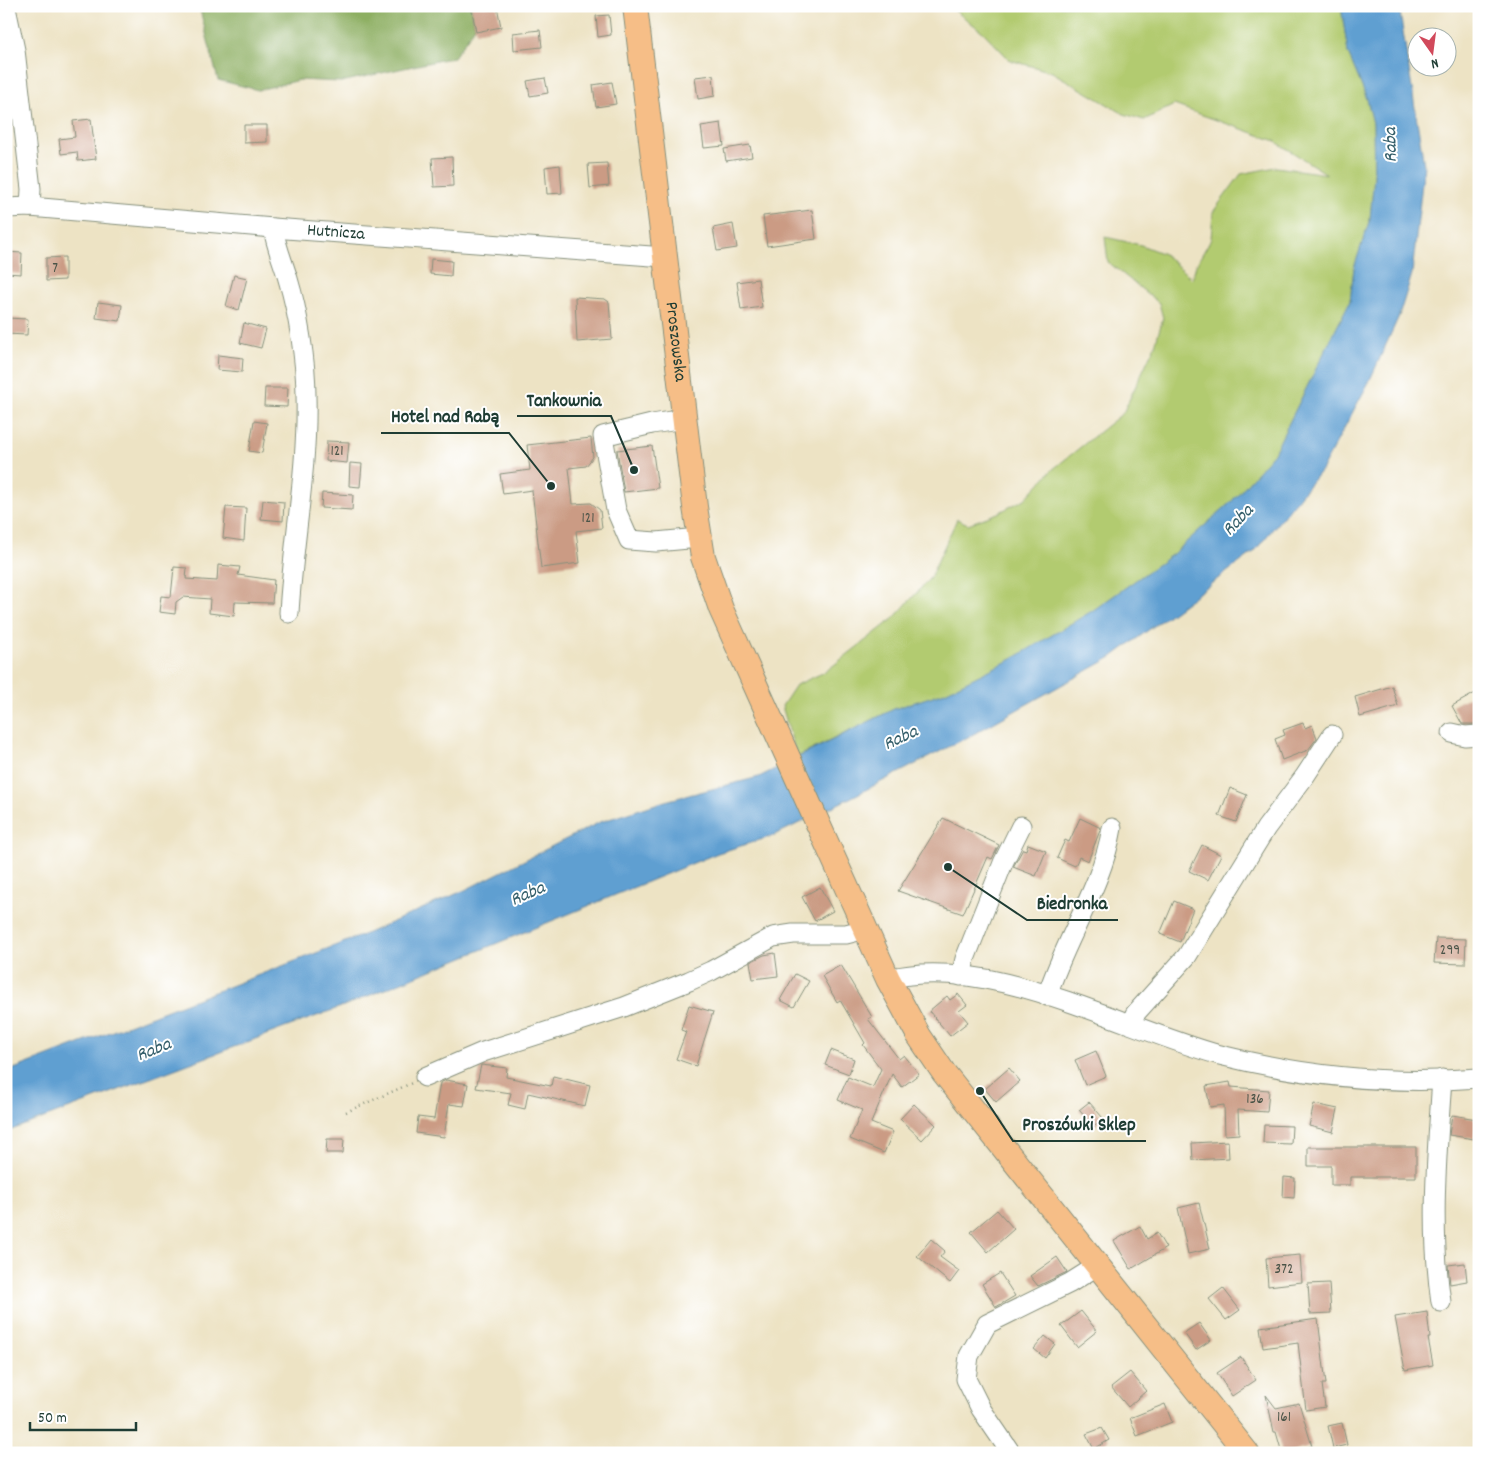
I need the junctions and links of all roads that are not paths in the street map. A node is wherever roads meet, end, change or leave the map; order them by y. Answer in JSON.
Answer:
{"nodes":[{"id":1,"x":635,"y":6,"type":"edge"},
{"id":2,"x":6,"y":8,"type":"edge"},
{"id":3,"x":30,"y":207,"type":"junction"},
{"id":4,"x":6,"y":208,"type":"edge"},
{"id":5,"x":273,"y":228,"type":"junction"},
{"id":6,"x":665,"y":257,"type":"junction"},
{"id":7,"x":684,"y":420,"type":"junction"},
{"id":8,"x":699,"y":538,"type":"junction"},
{"id":9,"x":289,"y":613,"type":"dead end"},
{"id":10,"x":1452,"y":733,"type":"dead end"},
{"id":11,"x":1332,"y":735,"type":"dead end"},
{"id":12,"x":1479,"y":735,"type":"edge"},
{"id":13,"x":1021,"y":826,"type":"dead end"},
{"id":14,"x":1112,"y":828,"type":"dead end"},
{"id":15,"x":866,"y":928,"type":"junction"},
{"id":16,"x":961,"y":976,"type":"junction"},
{"id":17,"x":888,"y":979,"type":"junction"},
{"id":18,"x":1047,"y":996,"type":"junction"},
{"id":19,"x":1131,"y":1024,"type":"junction"},
{"id":20,"x":425,"y":1077,"type":"road end"},
{"id":21,"x":1479,"y":1078,"type":"edge"},
{"id":22,"x":1442,"y":1079,"type":"junction"},
{"id":23,"x":1098,"y":1266,"type":"junction"},
{"id":24,"x":1441,"y":1302,"type":"dead end"},
{"id":25,"x":1011,"y":1453,"type":"edge"},
{"id":26,"x":1247,"y":1453,"type":"edge"}],
"edges":[{"from":1,"to":6,"type":"main road","name":"Proszowska"},
{"from":2,"to":3,"type":"street"},
{"from":3,"to":4,"type":"street","name":"Hutnicza"},
{"from":3,"to":5,"type":"street","name":"Hutnicza"},
{"from":5,"to":6,"type":"street","name":"Hutnicza"},
{"from":5,"to":9,"type":"street"},
{"from":6,"to":7,"type":"main road","name":"Proszowska"},
{"from":7,"to":8,"type":"main road","name":"Proszowska"},
{"from":7,"to":8,"type":"street"},
{"from":8,"to":15,"type":"main road","name":"Proszowska"},
{"from":10,"to":12,"type":"street"},
{"from":11,"to":19,"type":"street"},
{"from":13,"to":16,"type":"street"},
{"from":14,"to":18,"type":"street"},
{"from":15,"to":17,"type":"main road","name":"Proszowska"},
{"from":15,"to":20,"type":"street"},
{"from":16,"to":17,"type":"street"},
{"from":16,"to":18,"type":"street"},
{"from":17,"to":23,"type":"main road","name":"Proszowska"},
{"from":18,"to":19,"type":"street"},
{"from":19,"to":22,"type":"street"},
{"from":21,"to":22,"type":"street"},
{"from":22,"to":24,"type":"street"},
{"from":23,"to":25,"type":"street"},
{"from":23,"to":26,"type":"main road","name":"Proszowska"}]}
